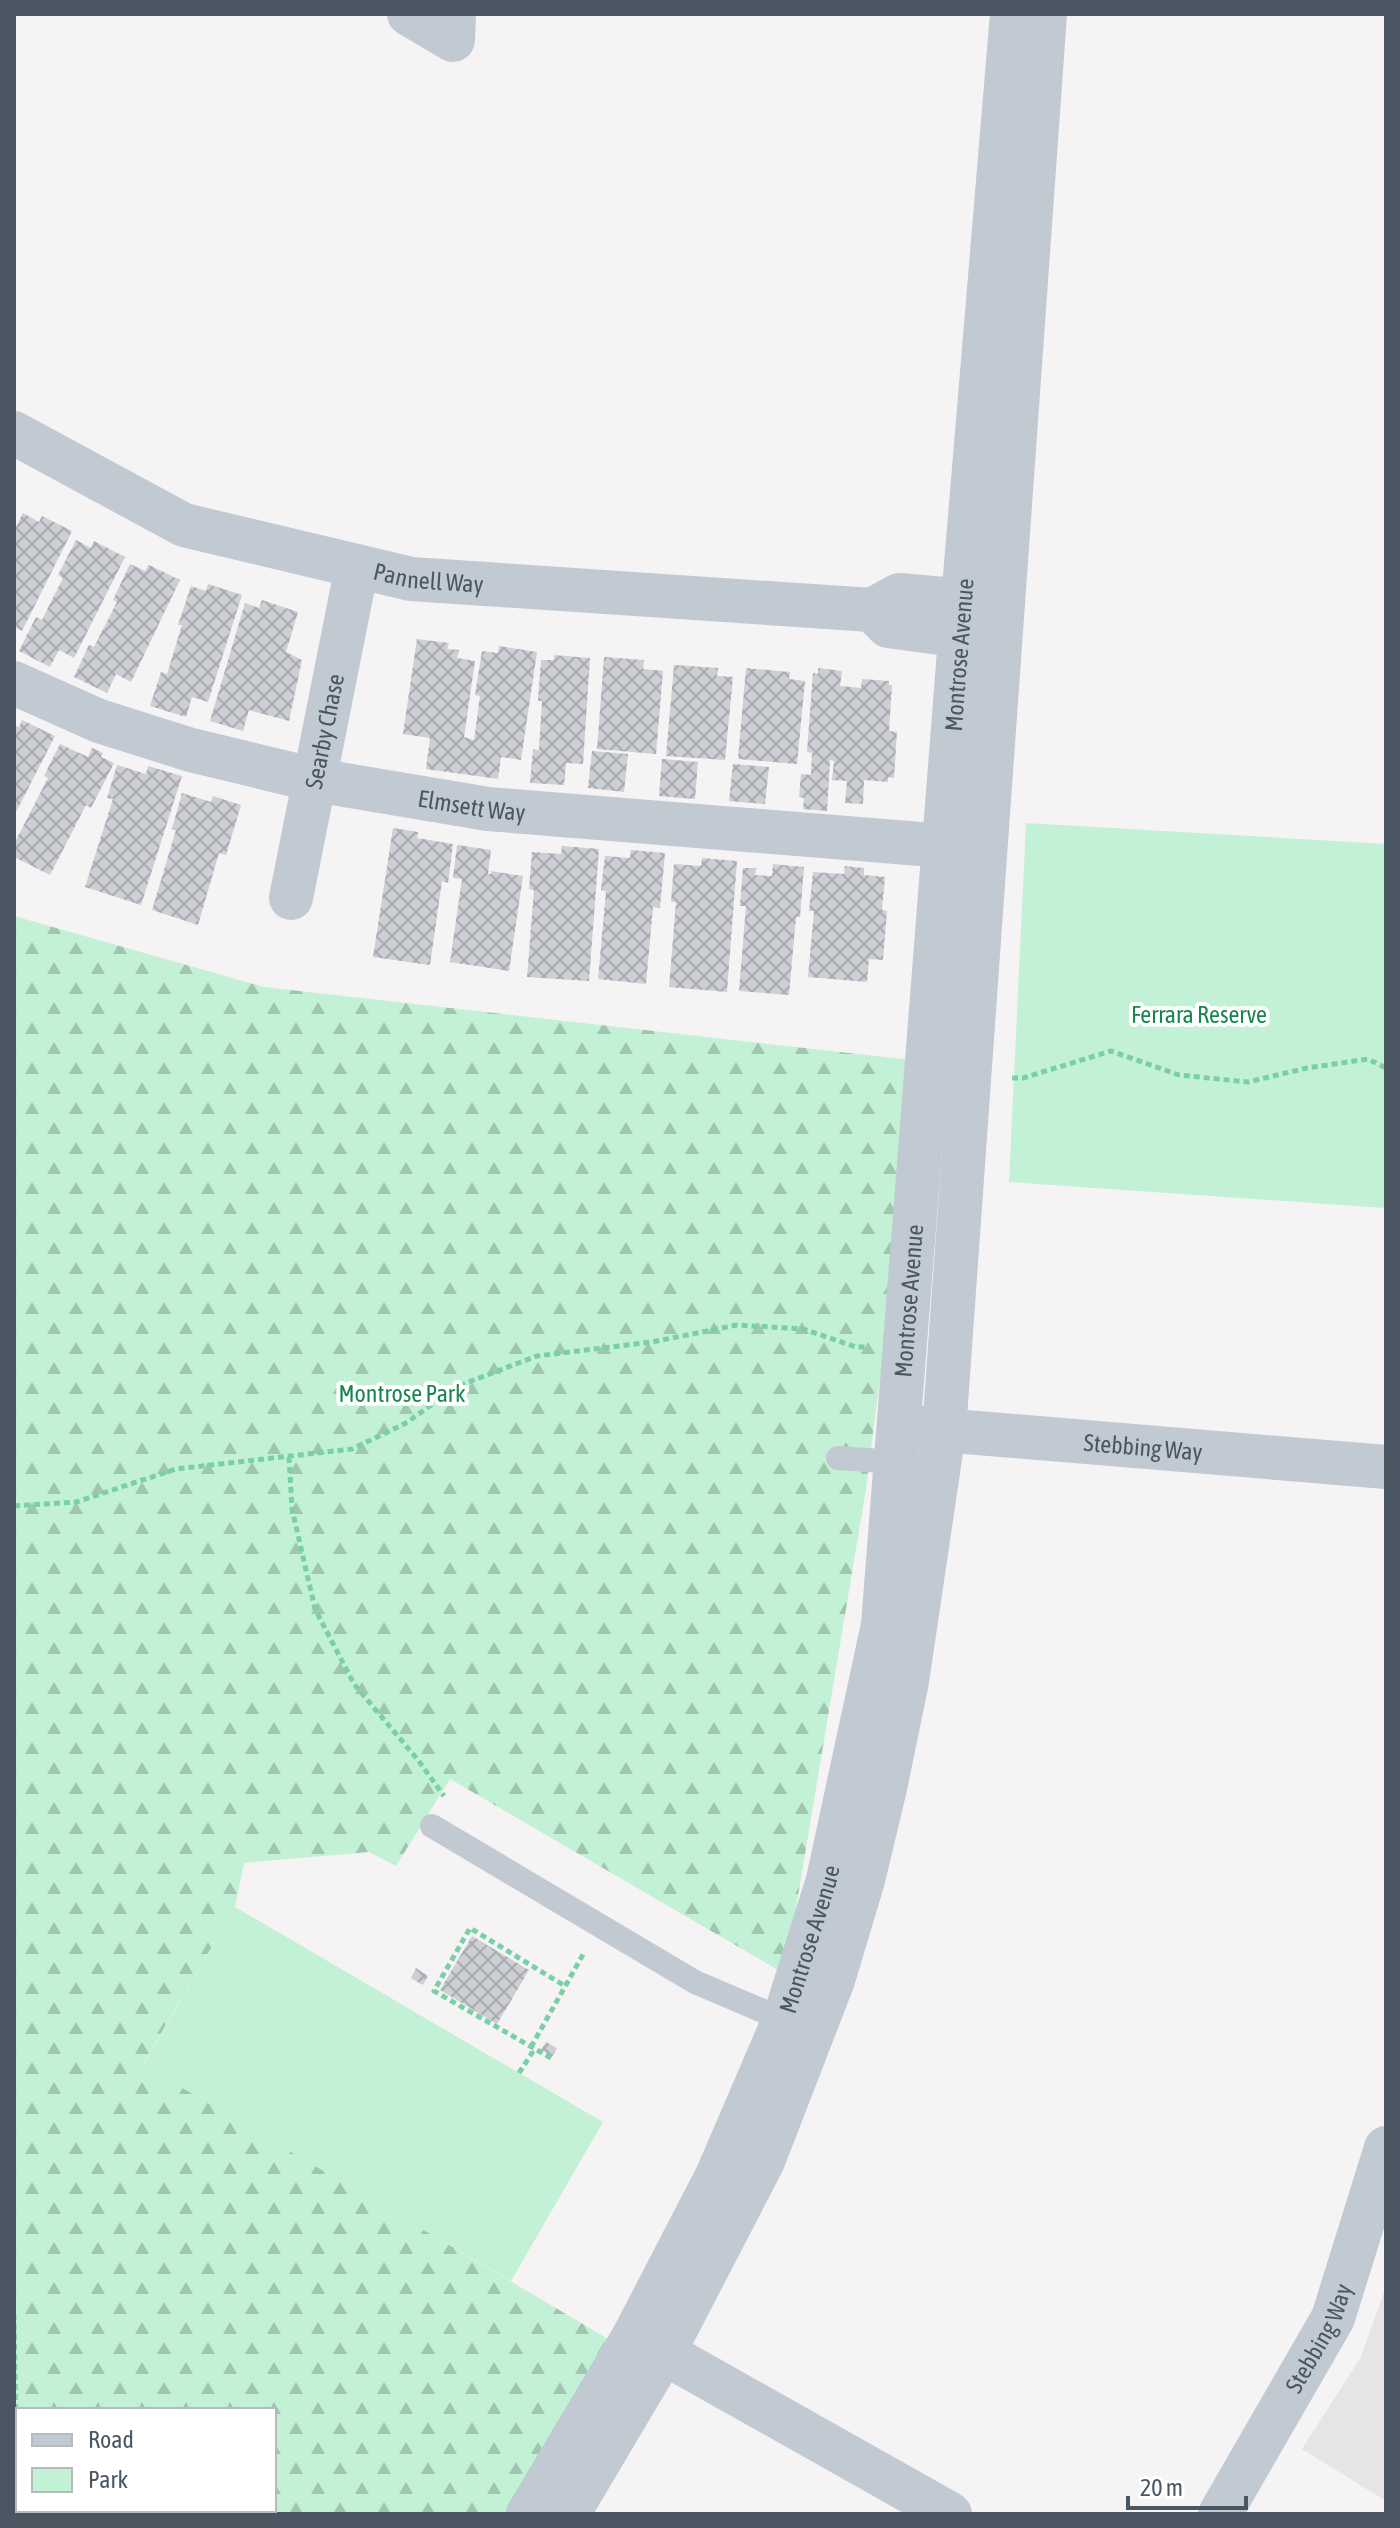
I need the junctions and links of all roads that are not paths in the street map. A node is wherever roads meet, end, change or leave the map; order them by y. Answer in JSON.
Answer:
{"nodes":[{"id":1,"x":409,"y":14,"type":"edge"},
{"id":2,"x":454,"y":14,"type":"edge"},
{"id":3,"x":1012,"y":14,"type":"edge"},
{"id":4,"x":1045,"y":14,"type":"edge"},
{"id":5,"x":14,"y":433,"type":"edge"},
{"id":6,"x":357,"y":566,"type":"junction"},
{"id":7,"x":981,"y":620,"type":"junction"},
{"id":8,"x":14,"y":683,"type":"edge"},
{"id":9,"x":315,"y":780,"type":"junction"},
{"id":10,"x":945,"y":846,"type":"junction"},
{"id":11,"x":291,"y":898,"type":"dead end"},
{"id":12,"x":944,"y":1431,"type":"junction"},
{"id":13,"x":898,"y":1445,"type":"junction"},
{"id":14,"x":838,"y":1458,"type":"dead end"},
{"id":15,"x":1386,"y":1467,"type":"edge"},
{"id":16,"x":432,"y":1826,"type":"road end"},
{"id":17,"x":784,"y":2020,"type":"junction"},
{"id":18,"x":1386,"y":2148,"type":"edge"},
{"id":19,"x":649,"y":2344,"type":"junction"},
{"id":20,"x":528,"y":2514,"type":"edge"},
{"id":21,"x":568,"y":2514,"type":"edge"},
{"id":22,"x":950,"y":2514,"type":"edge"},
{"id":23,"x":1220,"y":2514,"type":"edge"}],
"edges":[{"from":1,"to":2,"type":"street"},
{"from":3,"to":7,"type":"street","name":"Montrose Avenue"},
{"from":4,"to":7,"type":"street","name":"Montrose Avenue"},
{"from":5,"to":6,"type":"street","name":"Pannell Way"},
{"from":6,"to":7,"type":"street","name":"Pannell Way"},
{"from":6,"to":9,"type":"street","name":"Searby Chase"},
{"from":7,"to":10,"type":"street","name":"Montrose Avenue"},
{"from":7,"to":12,"type":"street","name":"Montrose Avenue"},
{"from":8,"to":9,"type":"street","name":"Elmsett Way"},
{"from":9,"to":10,"type":"street","name":"Elmsett Way"},
{"from":9,"to":11,"type":"street","name":"Searby Chase"},
{"from":10,"to":13,"type":"street","name":"Montrose Avenue"},
{"from":12,"to":13,"type":"street","name":"Stebbing Way"},
{"from":12,"to":15,"type":"street","name":"Stebbing Way"},
{"from":12,"to":19,"type":"street","name":"Montrose Avenue"},
{"from":13,"to":14,"type":"lane"},
{"from":13,"to":17,"type":"street","name":"Montrose Avenue"},
{"from":16,"to":17,"type":"lane"},
{"from":17,"to":19,"type":"street","name":"Montrose Avenue"},
{"from":18,"to":23,"type":"street","name":"Stebbing Way"},
{"from":19,"to":20,"type":"street","name":"Montrose Avenue"},
{"from":19,"to":21,"type":"street","name":"Montrose Avenue"},
{"from":19,"to":22,"type":"street"}]}
